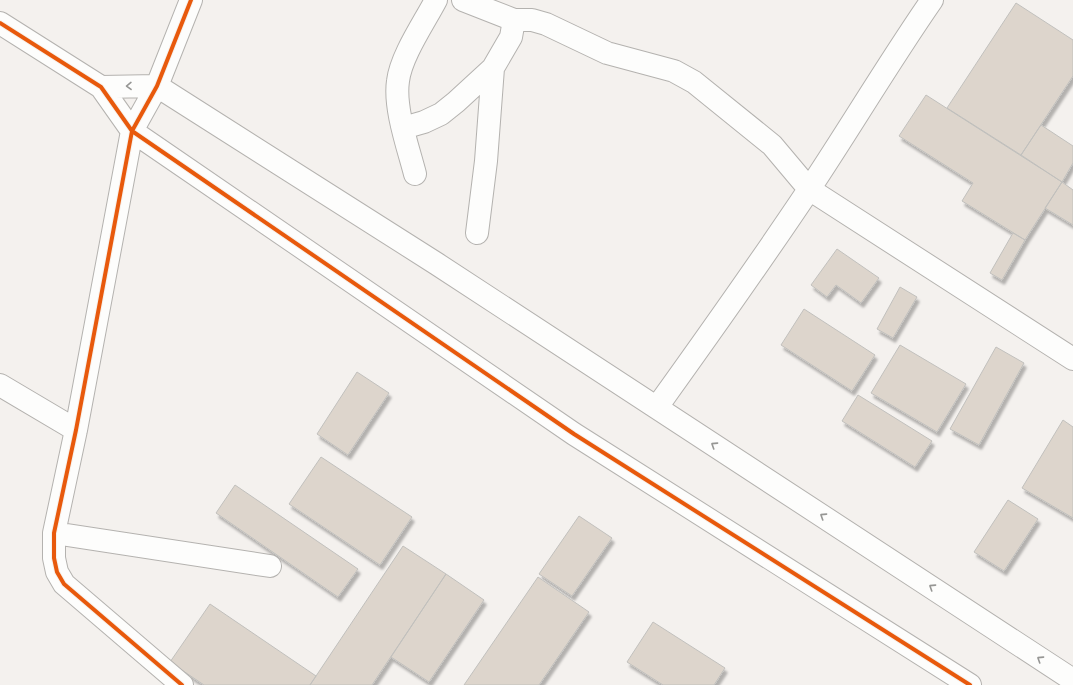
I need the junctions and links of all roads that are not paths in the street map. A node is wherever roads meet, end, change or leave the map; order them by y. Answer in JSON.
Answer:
{"nodes":[{"id":1,"x":191,"y":0,"type":"edge"},
{"id":2,"x":436,"y":0,"type":"edge"},
{"id":3,"x":463,"y":0,"type":"edge"},
{"id":4,"x":932,"y":0,"type":"edge"},
{"id":5,"x":514,"y":20,"type":"junction"},
{"id":6,"x":0,"y":23,"type":"edge"},
{"id":7,"x":493,"y":68,"type":"junction"},
{"id":8,"x":158,"y":86,"type":"junction"},
{"id":9,"x":102,"y":87,"type":"junction"},
{"id":10,"x":403,"y":128,"type":"junction"},
{"id":11,"x":132,"y":131,"type":"junction"},
{"id":12,"x":415,"y":174,"type":"dead end"},
{"id":13,"x":809,"y":189,"type":"junction"},
{"id":14,"x":477,"y":233,"type":"dead end"},
{"id":15,"x":1073,"y":359,"type":"edge"},
{"id":16,"x":0,"y":385,"type":"edge"},
{"id":17,"x":657,"y":407,"type":"junction"},
{"id":18,"x":76,"y":430,"type":"junction"},
{"id":19,"x":54,"y":533,"type":"junction"},
{"id":20,"x":270,"y":566,"type":"dead end"},
{"id":21,"x":1073,"y":680,"type":"edge"},
{"id":22,"x":182,"y":685,"type":"edge"},
{"id":23,"x":970,"y":685,"type":"edge"}],
"edges":[{"from":1,"to":8,"type":"street"},
{"from":2,"to":10,"type":"street"},
{"from":3,"to":5,"type":"street"},
{"from":4,"to":13,"type":"street"},
{"from":5,"to":7,"type":"street"},
{"from":5,"to":13,"type":"street"},
{"from":6,"to":9,"type":"street"},
{"from":7,"to":10,"type":"street"},
{"from":7,"to":14,"type":"street"},
{"from":8,"to":9,"type":"street","one_way":true},
{"from":8,"to":11,"type":"street"},
{"from":8,"to":17,"type":"street"},
{"from":9,"to":11,"type":"street"},
{"from":10,"to":12,"type":"street"},
{"from":11,"to":18,"type":"street"},
{"from":11,"to":23,"type":"street"},
{"from":13,"to":15,"type":"street"},
{"from":13,"to":17,"type":"street"},
{"from":16,"to":18,"type":"street"},
{"from":21,"to":17,"type":"street","one_way":true},
{"from":18,"to":19,"type":"street"},
{"from":19,"to":20,"type":"street"},
{"from":19,"to":22,"type":"street"}]}
